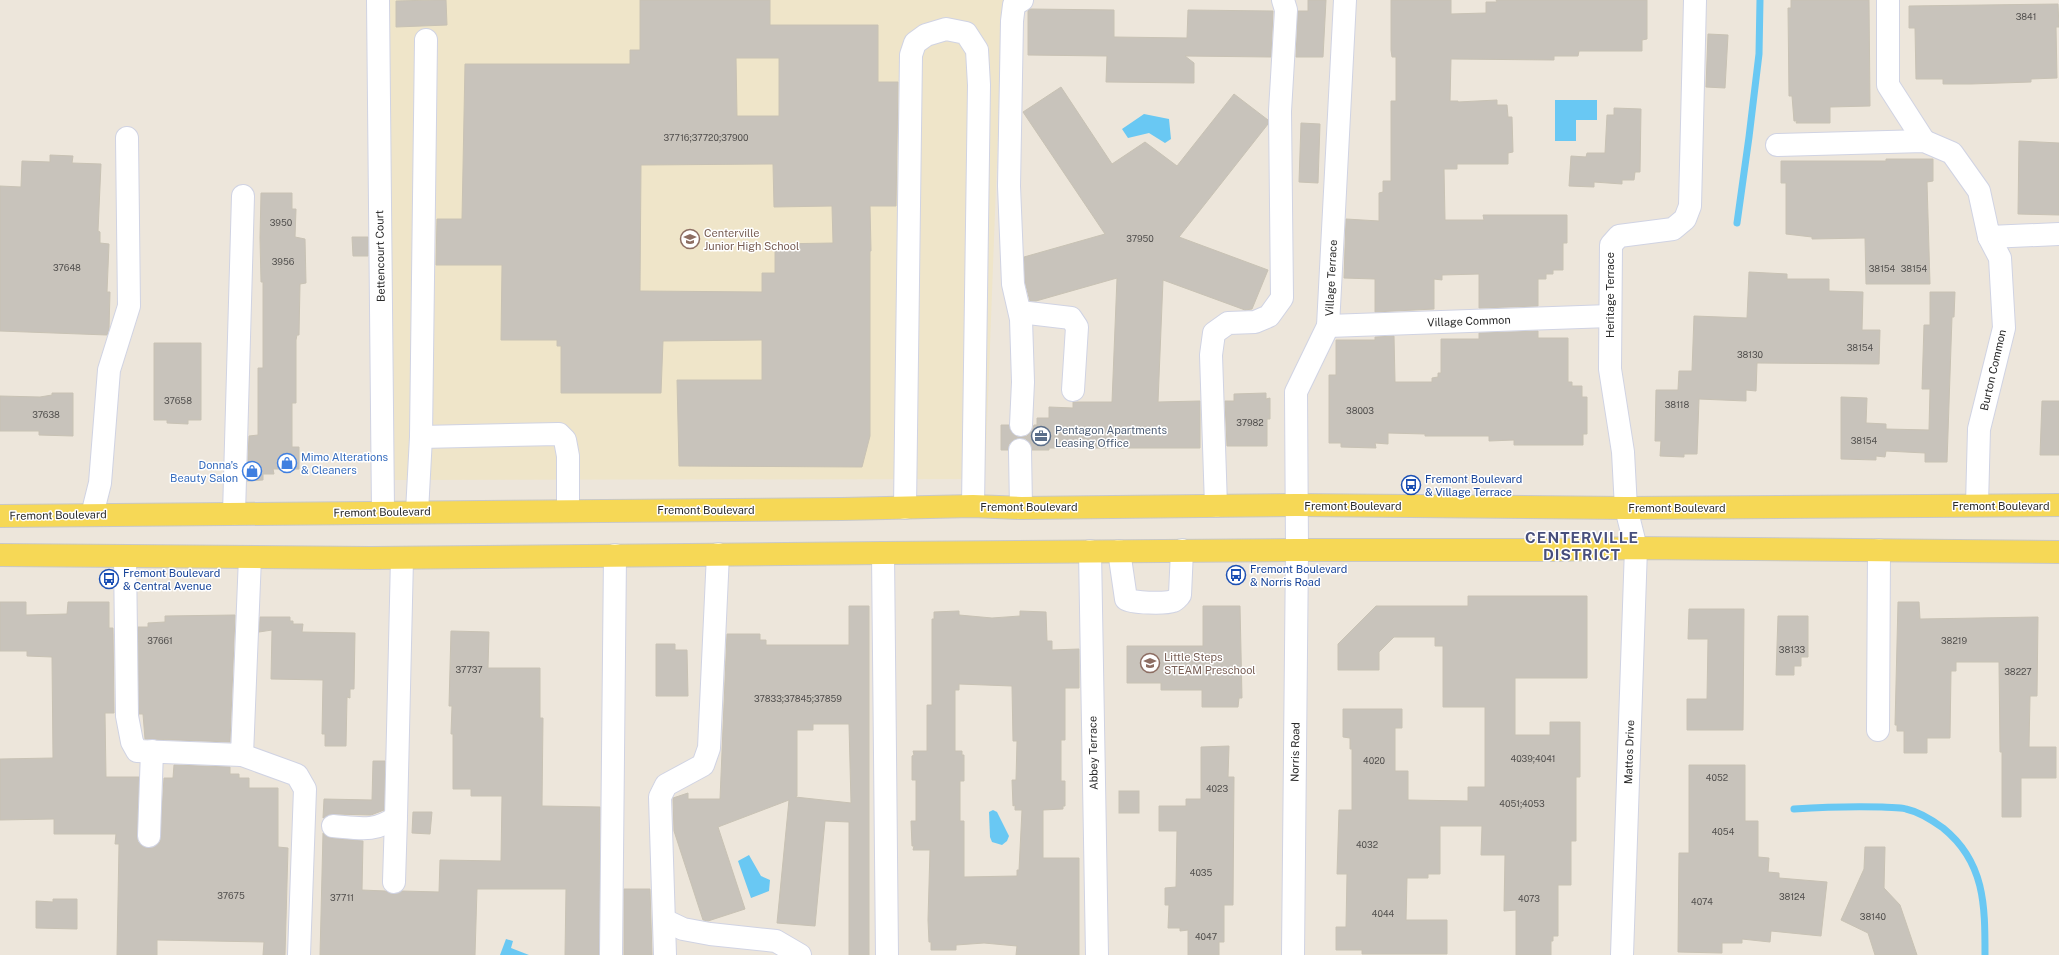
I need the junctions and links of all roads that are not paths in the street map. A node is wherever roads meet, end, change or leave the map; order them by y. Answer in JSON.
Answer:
{"nodes":[{"id":1,"x":378,"y":0,"type":"edge"},
{"id":2,"x":1022,"y":0,"type":"edge"},
{"id":3,"x":1283,"y":0,"type":"edge"},
{"id":4,"x":1345,"y":0,"type":"edge"},
{"id":5,"x":1695,"y":0,"type":"edge"},
{"id":6,"x":1888,"y":0,"type":"edge"},
{"id":7,"x":426,"y":40,"type":"dead end"},
{"id":8,"x":127,"y":138,"type":"dead end"},
{"id":9,"x":1924,"y":141,"type":"junction"},
{"id":10,"x":1777,"y":146,"type":"dead end"},
{"id":11,"x":243,"y":196,"type":"dead end"},
{"id":12,"x":2059,"y":234,"type":"edge"},
{"id":13,"x":1989,"y":238,"type":"junction"},
{"id":14,"x":1020,"y":312,"type":"junction"},
{"id":15,"x":1610,"y":316,"type":"junction"},
{"id":16,"x":1328,"y":326,"type":"junction"},
{"id":17,"x":1074,"y":390,"type":"dead end"},
{"id":18,"x":1021,"y":425,"type":"dead end"},
{"id":19,"x":421,"y":437,"type":"junction"},
{"id":20,"x":1020,"y":450,"type":"dead end"},
{"id":21,"x":1297,"y":505,"type":"junction"},
{"id":22,"x":973,"y":506,"type":"junction"},
{"id":23,"x":1216,"y":506,"type":"junction"},
{"id":24,"x":1977,"y":506,"type":"junction"},
{"id":25,"x":2059,"y":506,"type":"edge"},
{"id":26,"x":905,"y":508,"type":"junction"},
{"id":27,"x":1021,"y":508,"type":"junction"},
{"id":28,"x":1626,"y":508,"type":"junction"},
{"id":29,"x":568,"y":511,"type":"junction"},
{"id":30,"x":383,"y":512,"type":"junction"},
{"id":31,"x":417,"y":512,"type":"junction"},
{"id":32,"x":234,"y":514,"type":"junction"},
{"id":33,"x":92,"y":515,"type":"junction"},
{"id":34,"x":0,"y":516,"type":"edge"},
{"id":35,"x":1636,"y":548,"type":"junction"},
{"id":36,"x":1182,"y":550,"type":"junction"},
{"id":37,"x":1297,"y":550,"type":"junction"},
{"id":38,"x":1879,"y":550,"type":"junction"},
{"id":39,"x":1090,"y":551,"type":"junction"},
{"id":40,"x":1119,"y":551,"type":"junction"},
{"id":41,"x":883,"y":552,"type":"junction"},
{"id":42,"x":2059,"y":552,"type":"edge"},
{"id":43,"x":718,"y":554,"type":"junction"},
{"id":44,"x":0,"y":555,"type":"edge"},
{"id":45,"x":616,"y":555,"type":"junction"},
{"id":46,"x":125,"y":556,"type":"junction"},
{"id":47,"x":250,"y":557,"type":"junction"},
{"id":48,"x":402,"y":558,"type":"junction"},
{"id":49,"x":1878,"y":730,"type":"dead end"},
{"id":50,"x":152,"y":751,"type":"junction"},
{"id":51,"x":242,"y":755,"type":"junction"},
{"id":52,"x":396,"y":817,"type":"junction"},
{"id":53,"x":333,"y":826,"type":"dead end"},
{"id":54,"x":149,"y":836,"type":"dead end"},
{"id":55,"x":394,"y":882,"type":"dead end"},
{"id":56,"x":664,"y":920,"type":"junction"},
{"id":57,"x":299,"y":955,"type":"edge"},
{"id":58,"x":611,"y":955,"type":"edge"},
{"id":59,"x":665,"y":955,"type":"edge"},
{"id":60,"x":800,"y":955,"type":"edge"},
{"id":61,"x":887,"y":955,"type":"edge"},
{"id":62,"x":1097,"y":955,"type":"edge"},
{"id":63,"x":1293,"y":955,"type":"edge"},
{"id":64,"x":1622,"y":955,"type":"edge"}],
"edges":[{"from":1,"to":30,"type":"street","name":"Bettencourt Court"},
{"from":2,"to":14,"type":"street"},
{"from":3,"to":23,"type":"street"},
{"from":4,"to":16,"type":"street","name":"Village Terrace"},
{"from":5,"to":15,"type":"street","name":"Heritage Terrace"},
{"from":6,"to":9,"type":"street"},
{"from":7,"to":19,"type":"street"},
{"from":8,"to":33,"type":"street"},
{"from":9,"to":10,"type":"street","name":"Burton Common"},
{"from":9,"to":13,"type":"street","name":"Burton Common"},
{"from":11,"to":32,"type":"street"},
{"from":12,"to":13,"type":"street"},
{"from":13,"to":24,"type":"street","name":"Burton Common"},
{"from":14,"to":17,"type":"street"},
{"from":14,"to":18,"type":"street"},
{"from":15,"to":16,"type":"street","name":"Village Common"},
{"from":15,"to":28,"type":"street","name":"Heritage Terrace"},
{"from":16,"to":21,"type":"street","name":"Village Terrace"},
{"from":19,"to":29,"type":"street"},
{"from":19,"to":31,"type":"street"},
{"from":20,"to":27,"type":"street"},
{"from":21,"to":23,"type":"main road","name":"Fremont Boulevard"},
{"from":21,"to":28,"type":"main road","name":"Fremont Boulevard"},
{"from":21,"to":37,"type":"street","name":"Village Terrace"},
{"from":22,"to":26,"type":"main road","name":"Fremont Boulevard"},
{"from":22,"to":26,"type":"street"},
{"from":22,"to":27,"type":"main road","name":"Fremont Boulevard"},
{"from":23,"to":27,"type":"main road","name":"Fremont Boulevard"},
{"from":24,"to":25,"type":"main road","name":"Fremont Boulevard"},
{"from":24,"to":28,"type":"main road","name":"Fremont Boulevard"},
{"from":26,"to":29,"type":"main road","name":"Fremont Boulevard"},
{"from":28,"to":35,"type":"street","name":"Heritage Terrace"},
{"from":29,"to":31,"type":"main road","name":"Fremont Boulevard"},
{"from":30,"to":31,"type":"main road","name":"Fremont Boulevard"},
{"from":30,"to":32,"type":"main road","name":"Fremont Boulevard"},
{"from":32,"to":33,"type":"main road","name":"Fremont Boulevard"},
{"from":33,"to":34,"type":"main road","name":"Fremont Boulevard"},
{"from":35,"to":37,"type":"main road"},
{"from":35,"to":38,"type":"main road"},
{"from":35,"to":64,"type":"street","name":"Mattos Drive"},
{"from":36,"to":37,"type":"main road"},
{"from":36,"to":40,"type":"main road"},
{"from":36,"to":40,"type":"street"},
{"from":37,"to":63,"type":"street","name":"Norris Road"},
{"from":38,"to":42,"type":"main road"},
{"from":38,"to":49,"type":"street"},
{"from":39,"to":40,"type":"main road"},
{"from":39,"to":41,"type":"main road"},
{"from":39,"to":62,"type":"street","name":"Abbey Terrace"},
{"from":41,"to":43,"type":"main road"},
{"from":41,"to":61,"type":"street"},
{"from":43,"to":45,"type":"main road"},
{"from":43,"to":56,"type":"street"},
{"from":44,"to":46,"type":"main road"},
{"from":45,"to":48,"type":"main road"},
{"from":45,"to":58,"type":"street"},
{"from":46,"to":47,"type":"main road"},
{"from":46,"to":50,"type":"street"},
{"from":47,"to":48,"type":"main road"},
{"from":47,"to":51,"type":"street"},
{"from":48,"to":52,"type":"street"},
{"from":50,"to":51,"type":"street"},
{"from":50,"to":54,"type":"street"},
{"from":51,"to":57,"type":"street"},
{"from":52,"to":53,"type":"street"},
{"from":52,"to":55,"type":"street"},
{"from":56,"to":59,"type":"street"},
{"from":56,"to":60,"type":"street"}]}
